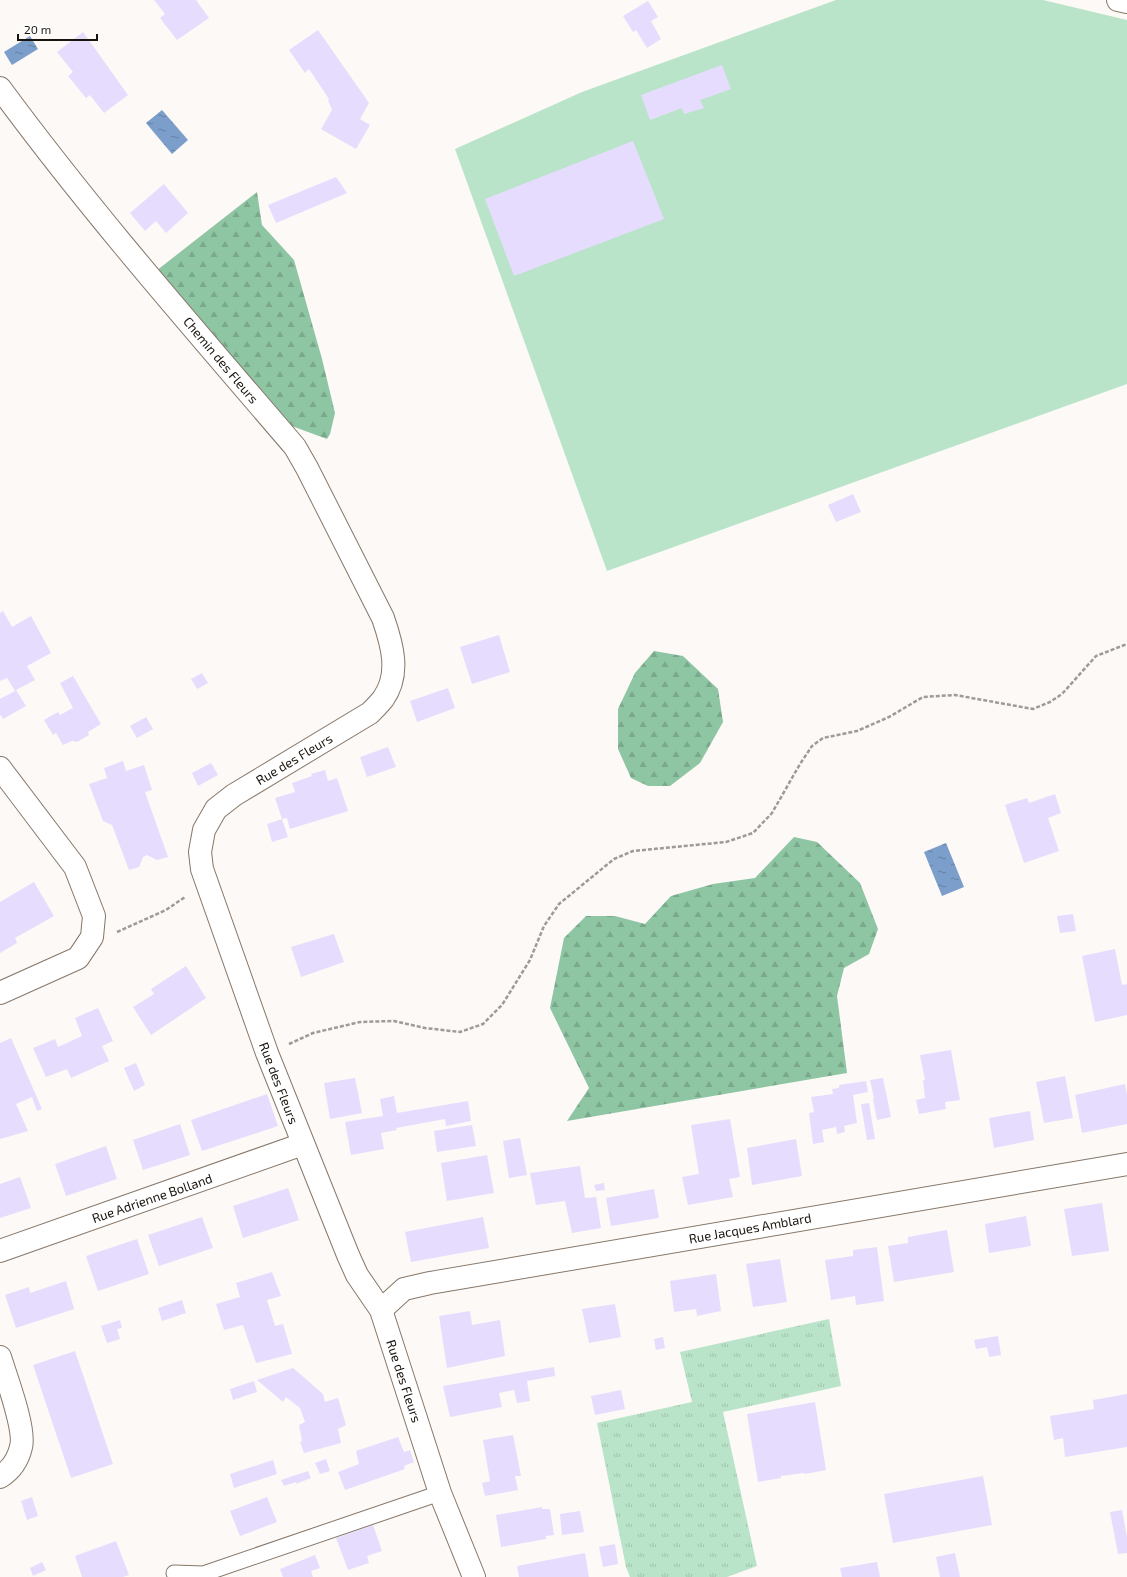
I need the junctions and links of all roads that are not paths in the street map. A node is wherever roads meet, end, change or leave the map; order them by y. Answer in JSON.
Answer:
{"nodes":[{"id":1,"x":1118,"y":0,"type":"edge"},
{"id":2,"x":1127,"y":2,"type":"edge"},
{"id":3,"x":0,"y":88,"type":"edge"},
{"id":4,"x":394,"y":661,"type":"joint"},
{"id":5,"x":0,"y":768,"type":"edge"},
{"id":6,"x":0,"y":993,"type":"edge"},
{"id":7,"x":303,"y":1144,"type":"junction"},
{"id":8,"x":1127,"y":1164,"type":"edge"},
{"id":9,"x":0,"y":1251,"type":"edge"},
{"id":10,"x":381,"y":1310,"type":"junction"},
{"id":11,"x":0,"y":1357,"type":"edge"},
{"id":12,"x":0,"y":1477,"type":"edge"},
{"id":13,"x":440,"y":1492,"type":"junction"},
{"id":14,"x":174,"y":1573,"type":"dead end"},
{"id":15,"x":474,"y":1577,"type":"edge"}],
"edges":[{"from":1,"to":2,"type":"street"},
{"from":3,"to":4,"type":"street","name":"Chemin des Fleurs"},
{"from":4,"to":7,"type":"street","name":"Rue des Fleurs"},
{"from":5,"to":6,"type":"street"},
{"from":7,"to":9,"type":"street","name":"Rue Adrienne Bolland"},
{"from":7,"to":10,"type":"street","name":"Rue des Fleurs"},
{"from":8,"to":10,"type":"street","name":"Rue Jacques Amblard"},
{"from":10,"to":13,"type":"street","name":"Rue des Fleurs"},
{"from":11,"to":12,"type":"street"},
{"from":13,"to":14,"type":"lane"},
{"from":13,"to":15,"type":"street","name":"Rue des Fleurs"}]}
